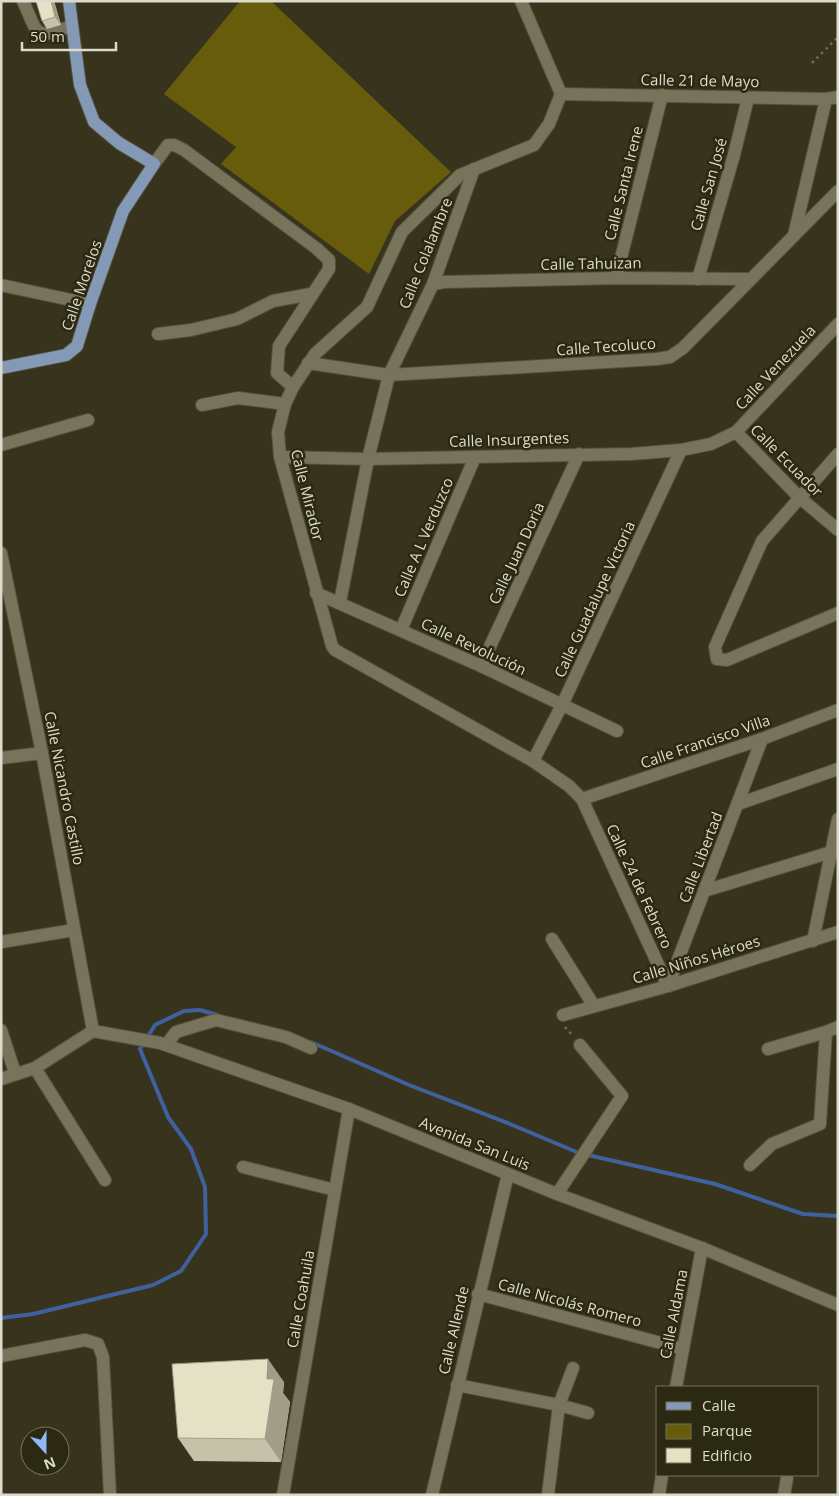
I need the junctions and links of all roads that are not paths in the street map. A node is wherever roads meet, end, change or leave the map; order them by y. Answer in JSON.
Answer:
{"nodes":[{"id":1,"x":23,"y":1,"type":"edge"},
{"id":2,"x":69,"y":1,"type":"edge"},
{"id":3,"x":521,"y":1,"type":"edge"},
{"id":4,"x":72,"y":26,"type":"junction"},
{"id":5,"x":561,"y":94,"type":"junction"},
{"id":6,"x":662,"y":95,"type":"junction"},
{"id":7,"x":748,"y":98,"type":"junction"},
{"id":8,"x":832,"y":98,"type":"edge"},
{"id":9,"x":154,"y":164,"type":"junction"},
{"id":10,"x":474,"y":169,"type":"junction"},
{"id":11,"x":838,"y":191,"type":"edge"},
{"id":12,"x":793,"y":236,"type":"junction"},
{"id":13,"x":616,"y":278,"type":"junction"},
{"id":14,"x":698,"y":279,"type":"junction"},
{"id":15,"x":750,"y":279,"type":"junction"},
{"id":16,"x":433,"y":284,"type":"junction"},
{"id":17,"x":1,"y":285,"type":"edge"},
{"id":18,"x":311,"y":294,"type":"junction"},
{"id":19,"x":90,"y":304,"type":"junction"},
{"id":20,"x":838,"y":324,"type":"edge"},
{"id":21,"x":158,"y":334,"type":"dead end"},
{"id":22,"x":308,"y":363,"type":"junction"},
{"id":23,"x":1,"y":368,"type":"edge"},
{"id":24,"x":389,"y":375,"type":"junction"},
{"id":25,"x":293,"y":387,"type":"junction"},
{"id":26,"x":202,"y":404,"type":"dead end"},
{"id":27,"x":285,"y":404,"type":"junction"},
{"id":28,"x":88,"y":420,"type":"dead end"},
{"id":29,"x":736,"y":432,"type":"junction"},
{"id":30,"x":1,"y":445,"type":"edge"},
{"id":31,"x":681,"y":450,"type":"junction"},
{"id":32,"x":579,"y":454,"type":"junction"},
{"id":33,"x":838,"y":454,"type":"edge"},
{"id":34,"x":476,"y":457,"type":"junction"},
{"id":35,"x":280,"y":458,"type":"junction"},
{"id":36,"x":368,"y":459,"type":"junction"},
{"id":37,"x":799,"y":497,"type":"junction"},
{"id":38,"x":838,"y":530,"type":"edge"},
{"id":39,"x":1,"y":553,"type":"edge"},
{"id":40,"x":316,"y":593,"type":"junction"},
{"id":41,"x":340,"y":602,"type":"junction"},
{"id":42,"x":838,"y":613,"type":"edge"},
{"id":43,"x":400,"y":630,"type":"junction"},
{"id":44,"x":482,"y":666,"type":"junction"},
{"id":45,"x":562,"y":705,"type":"junction"},
{"id":46,"x":838,"y":710,"type":"edge"},
{"id":47,"x":617,"y":731,"type":"dead end"},
{"id":48,"x":762,"y":740,"type":"junction"},
{"id":49,"x":42,"y":753,"type":"junction"},
{"id":50,"x":1,"y":758,"type":"edge"},
{"id":51,"x":534,"y":762,"type":"junction"},
{"id":52,"x":838,"y":768,"type":"edge"},
{"id":53,"x":582,"y":800,"type":"junction"},
{"id":54,"x":738,"y":804,"type":"junction"},
{"id":55,"x":838,"y":819,"type":"edge"},
{"id":56,"x":834,"y":851,"type":"edge"},
{"id":57,"x":704,"y":891,"type":"junction"},
{"id":58,"x":74,"y":930,"type":"junction"},
{"id":59,"x":838,"y":932,"type":"edge"},
{"id":60,"x":552,"y":939,"type":"dead end"},
{"id":61,"x":813,"y":941,"type":"junction"},
{"id":62,"x":1,"y":942,"type":"edge"},
{"id":63,"x":668,"y":986,"type":"junction"},
{"id":64,"x":594,"y":1006,"type":"junction"},
{"id":65,"x":563,"y":1015,"type":"road end"},
{"id":66,"x":838,"y":1027,"type":"edge"},
{"id":67,"x":1,"y":1030,"type":"edge"},
{"id":68,"x":93,"y":1031,"type":"junction"},
{"id":69,"x":826,"y":1032,"type":"junction"},
{"id":70,"x":163,"y":1044,"type":"junction"},
{"id":71,"x":580,"y":1045,"type":"road end"},
{"id":72,"x":310,"y":1048,"type":"dead end"},
{"id":73,"x":768,"y":1049,"type":"dead end"},
{"id":74,"x":35,"y":1068,"type":"junction"},
{"id":75,"x":15,"y":1073,"type":"junction"},
{"id":76,"x":1,"y":1079,"type":"edge"},
{"id":77,"x":349,"y":1108,"type":"junction"},
{"id":78,"x":750,"y":1165,"type":"dead end"},
{"id":79,"x":243,"y":1167,"type":"dead end"},
{"id":80,"x":508,"y":1174,"type":"junction"},
{"id":81,"x":105,"y":1180,"type":"dead end"},
{"id":82,"x":335,"y":1190,"type":"junction"},
{"id":83,"x":557,"y":1194,"type":"junction"},
{"id":84,"x":702,"y":1248,"type":"junction"},
{"id":85,"x":478,"y":1294,"type":"junction"},
{"id":86,"x":838,"y":1305,"type":"edge"},
{"id":87,"x":683,"y":1349,"type":"junction"},
{"id":88,"x":1,"y":1356,"type":"edge"},
{"id":89,"x":573,"y":1368,"type":"dead end"},
{"id":90,"x":457,"y":1385,"type":"junction"},
{"id":91,"x":676,"y":1386,"type":"edge"},
{"id":92,"x":559,"y":1405,"type":"junction"},
{"id":93,"x":588,"y":1413,"type":"dead end"},
{"id":94,"x":662,"y":1476,"type":"edge"},
{"id":95,"x":787,"y":1478,"type":"dead end"},
{"id":96,"x":110,"y":1495,"type":"edge"},
{"id":97,"x":283,"y":1495,"type":"edge"},
{"id":98,"x":432,"y":1495,"type":"edge"},
{"id":99,"x":548,"y":1495,"type":"edge"},
{"id":100,"x":659,"y":1495,"type":"edge"},
{"id":101,"x":784,"y":1495,"type":"edge"}],
"edges":[{"from":1,"to":4,"type":"street"},
{"from":2,"to":4,"type":"main road"},
{"from":3,"to":5,"type":"street"},
{"from":4,"to":9,"type":"main road"},
{"from":5,"to":6,"type":"street","name":"Calle 21 de Mayo"},
{"from":5,"to":10,"type":"street","name":"Calle Mirador"},
{"from":6,"to":7,"type":"street","name":"Calle 21 de Mayo"},
{"from":6,"to":13,"type":"street","name":"Calle Santa Irene"},
{"from":7,"to":8,"type":"street","name":"Calle 21 de Mayo"},
{"from":7,"to":14,"type":"street","name":"Calle San José"},
{"from":8,"to":12,"type":"street"},
{"from":9,"to":18,"type":"street"},
{"from":9,"to":19,"type":"main road","name":"Calle Morelos"},
{"from":10,"to":16,"type":"street","name":"Calle Colalambre"},
{"from":10,"to":22,"type":"street","name":"Calle Mirador"},
{"from":11,"to":12,"type":"street","name":"Calle Tecoluco"},
{"from":12,"to":15,"type":"street","name":"Calle Tecoluco"},
{"from":13,"to":14,"type":"street","name":"Calle Tahuizan"},
{"from":13,"to":16,"type":"street","name":"Calle Tahuizan"},
{"from":14,"to":15,"type":"street","name":"Calle Tahuizan"},
{"from":15,"to":24,"type":"street","name":"Calle Tecoluco"},
{"from":16,"to":24,"type":"street","name":"Calle Colalambre"},
{"from":17,"to":19,"type":"street"},
{"from":18,"to":21,"type":"street"},
{"from":18,"to":25,"type":"street"},
{"from":19,"to":23,"type":"main road","name":"Calle Morelos"},
{"from":20,"to":29,"type":"street","name":"Calle Venezuela"},
{"from":22,"to":24,"type":"street","name":"Calle Tecoluco"},
{"from":22,"to":25,"type":"street","name":"Calle Mirador"},
{"from":24,"to":36,"type":"street","name":"Calle Colalambre"},
{"from":25,"to":27,"type":"street","name":"Calle Mirador"},
{"from":26,"to":27,"type":"street"},
{"from":27,"to":35,"type":"street","name":"Calle Mirador"},
{"from":28,"to":30,"type":"street"},
{"from":29,"to":31,"type":"street","name":"Calle Insurgentes"},
{"from":29,"to":37,"type":"street","name":"Calle Ecuador"},
{"from":31,"to":32,"type":"street","name":"Calle Insurgentes"},
{"from":31,"to":45,"type":"street","name":"Calle Guadalupe Victoria"},
{"from":32,"to":34,"type":"street","name":"Calle Insurgentes"},
{"from":32,"to":44,"type":"street","name":"Calle Juan Doria"},
{"from":33,"to":37,"type":"street"},
{"from":34,"to":36,"type":"street","name":"Calle Insurgentes"},
{"from":34,"to":43,"type":"street","name":"Calle A L Verduzco"},
{"from":35,"to":36,"type":"street","name":"Calle Insurgentes"},
{"from":35,"to":40,"type":"street","name":"Calle Mirador"},
{"from":36,"to":41,"type":"street","name":"Calle Colalambre"},
{"from":37,"to":38,"type":"street","name":"Calle Ecuador"},
{"from":37,"to":42,"type":"street"},
{"from":39,"to":49,"type":"street","name":"Calle Nicandro Castillo"},
{"from":40,"to":41,"type":"street","name":"Calle Revolución"},
{"from":40,"to":51,"type":"street","name":"Calle Mirador"},
{"from":41,"to":43,"type":"street","name":"Calle Revolución"},
{"from":43,"to":44,"type":"street","name":"Calle Revolución"},
{"from":44,"to":45,"type":"street","name":"Calle Revolución"},
{"from":45,"to":47,"type":"street","name":"Calle Revolución"},
{"from":45,"to":51,"type":"street","name":"Calle Guadalupe Victoria"},
{"from":46,"to":48,"type":"street","name":"Calle Francisco Villa"},
{"from":48,"to":53,"type":"street","name":"Calle Francisco Villa"},
{"from":48,"to":54,"type":"street","name":"Calle Libertad"},
{"from":49,"to":50,"type":"street"},
{"from":49,"to":58,"type":"street","name":"Calle Nicandro Castillo"},
{"from":51,"to":53,"type":"street"},
{"from":52,"to":54,"type":"street"},
{"from":53,"to":63,"type":"street","name":"Calle 24 de Febrero"},
{"from":54,"to":57,"type":"street","name":"Calle Libertad"},
{"from":55,"to":56,"type":"street"},
{"from":56,"to":57,"type":"street"},
{"from":56,"to":61,"type":"street"},
{"from":57,"to":63,"type":"street","name":"Calle Libertad"},
{"from":58,"to":62,"type":"street"},
{"from":58,"to":68,"type":"street","name":"Calle Nicandro Castillo"},
{"from":59,"to":61,"type":"street","name":"Calle Niños Héroes"},
{"from":60,"to":64,"type":"street"},
{"from":61,"to":63,"type":"street","name":"Calle Niños Héroes"},
{"from":63,"to":64,"type":"street","name":"Calle Niños Héroes"},
{"from":64,"to":65,"type":"street","name":"Calle Niños Héroes"},
{"from":66,"to":69,"type":"street"},
{"from":67,"to":75,"type":"street"},
{"from":68,"to":70,"type":"street","name":"Avenida San Luis"},
{"from":68,"to":74,"type":"street"},
{"from":69,"to":73,"type":"street"},
{"from":69,"to":78,"type":"street"},
{"from":70,"to":72,"type":"street"},
{"from":70,"to":77,"type":"street","name":"Avenida San Luis"},
{"from":71,"to":83,"type":"street"},
{"from":74,"to":75,"type":"street"},
{"from":74,"to":81,"type":"street"},
{"from":75,"to":76,"type":"street"},
{"from":77,"to":80,"type":"street","name":"Avenida San Luis"},
{"from":77,"to":82,"type":"street","name":"Calle Coahuila"},
{"from":79,"to":82,"type":"street"},
{"from":80,"to":83,"type":"street","name":"Avenida San Luis"},
{"from":80,"to":85,"type":"street","name":"Calle Allende"},
{"from":82,"to":97,"type":"street","name":"Calle Coahuila"},
{"from":83,"to":84,"type":"street","name":"Avenida San Luis"},
{"from":84,"to":86,"type":"street","name":"Avenida San Luis"},
{"from":84,"to":87,"type":"street","name":"Calle Aldama"},
{"from":85,"to":87,"type":"street","name":"Calle Nicolás Romero"},
{"from":85,"to":90,"type":"street","name":"Calle Allende"},
{"from":87,"to":91,"type":"street","name":"Calle Aldama"},
{"from":88,"to":96,"type":"street"},
{"from":89,"to":92,"type":"street"},
{"from":90,"to":92,"type":"street"},
{"from":90,"to":98,"type":"street","name":"Calle Allende"},
{"from":92,"to":93,"type":"street"},
{"from":92,"to":99,"type":"street"},
{"from":94,"to":100,"type":"street"},
{"from":95,"to":101,"type":"street"}]}
